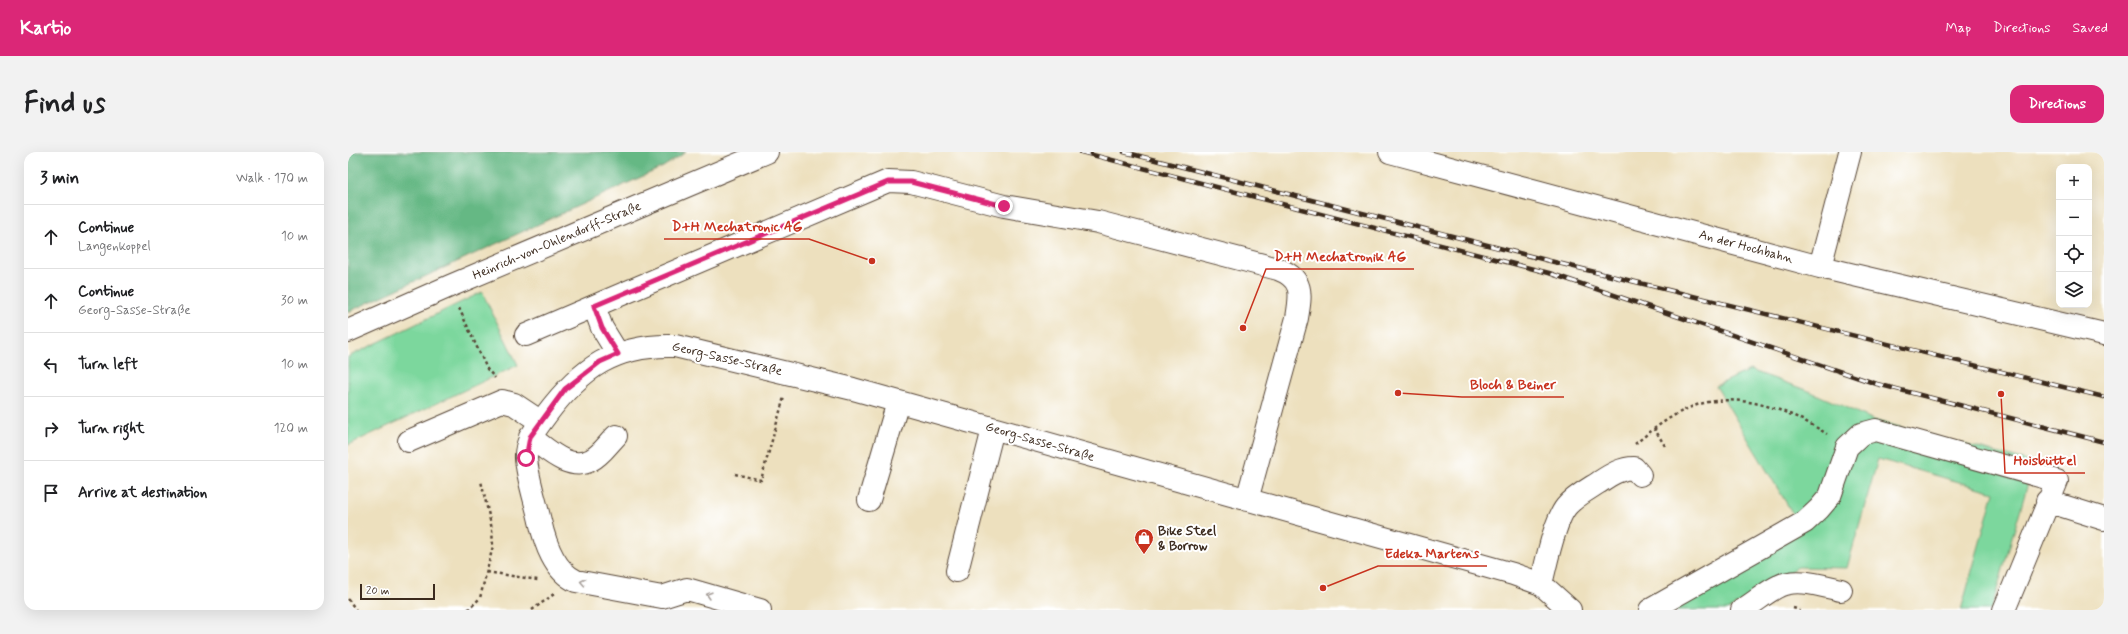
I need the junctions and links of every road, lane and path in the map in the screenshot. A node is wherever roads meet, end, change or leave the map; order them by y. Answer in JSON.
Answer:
{"nodes":[{"id":1,"x":767,"y":152,"type":"edge"},
{"id":2,"x":1390,"y":152,"type":"edge"},
{"id":3,"x":1850,"y":152,"type":"edge"},
{"id":4,"x":1820,"y":267,"type":"junction"},
{"id":5,"x":450,"y":286,"type":"junction"},
{"id":6,"x":594,"y":306,"type":"junction"},
{"id":7,"x":348,"y":331,"type":"edge"},
{"id":8,"x":2104,"y":334,"type":"edge"},
{"id":9,"x":526,"y":335,"type":"dead end"},
{"id":10,"x":618,"y":354,"type":"junction"},
{"id":11,"x":790,"y":374,"type":"junction"},
{"id":12,"x":498,"y":380,"type":"dead end"},
{"id":13,"x":898,"y":402,"type":"junction"},
{"id":14,"x":1654,"y":428,"type":"junction"},
{"id":15,"x":993,"y":429,"type":"junction"},
{"id":16,"x":535,"y":430,"type":"junction"},
{"id":17,"x":616,"y":436,"type":"dead end"},
{"id":18,"x":409,"y":441,"type":"dead end"},
{"id":19,"x":1665,"y":446,"type":"dead end"},
{"id":20,"x":1847,"y":448,"type":"junction"},
{"id":21,"x":1613,"y":473,"type":"junction"},
{"id":22,"x":735,"y":474,"type":"dead end"},
{"id":23,"x":1640,"y":475,"type":"dead end"},
{"id":24,"x":481,"y":481,"type":"dead end"},
{"id":25,"x":869,"y":500,"type":"dead end"},
{"id":26,"x":1247,"y":500,"type":"junction"},
{"id":27,"x":2047,"y":501,"type":"junction"},
{"id":28,"x":2104,"y":519,"type":"edge"},
{"id":29,"x":957,"y":571,"type":"dead end"},
{"id":30,"x":487,"y":572,"type":"junction"},
{"id":31,"x":542,"y":581,"type":"dead end"},
{"id":32,"x":1541,"y":584,"type":"junction"},
{"id":33,"x":1840,"y":590,"type":"dead end"},
{"id":34,"x":348,"y":599,"type":"edge"},
{"id":35,"x":661,"y":604,"type":"edge"},
{"id":36,"x":356,"y":610,"type":"edge"},
{"id":37,"x":468,"y":610,"type":"edge"},
{"id":38,"x":760,"y":610,"type":"edge"},
{"id":39,"x":1570,"y":610,"type":"edge"},
{"id":40,"x":1650,"y":610,"type":"edge"},
{"id":41,"x":1742,"y":610,"type":"edge"},
{"id":42,"x":2004,"y":610,"type":"edge"}],
"edges":[{"from":1,"to":5,"type":"street","name":"Heinrich-von-Ohlendorff-Straße"},
{"from":2,"to":4,"type":"street","name":"An der Hochbahn"},
{"from":3,"to":4,"type":"street"},
{"from":4,"to":8,"type":"street","name":"An der Hochbahn"},
{"from":5,"to":7,"type":"street","name":"Heinrich-von-Ohlendorff-Straße"},
{"from":5,"to":12,"type":"path"},
{"from":6,"to":9,"type":"street"},
{"from":6,"to":10,"type":"street"},
{"from":6,"to":26,"type":"street"},
{"from":10,"to":11,"type":"street","name":"Georg-Sasse-Straße"},
{"from":10,"to":16,"type":"street","name":"Georg-Sasse-Straße"},
{"from":11,"to":13,"type":"street","name":"Georg-Sasse-Straße"},
{"from":11,"to":22,"type":"path"},
{"from":13,"to":15,"type":"street","name":"Georg-Sasse-Straße"},
{"from":13,"to":25,"type":"street"},
{"from":14,"to":19,"type":"path"},
{"from":14,"to":20,"type":"path"},
{"from":14,"to":21,"type":"path"},
{"from":15,"to":26,"type":"street","name":"Georg-Sasse-Straße"},
{"from":15,"to":29,"type":"street"},
{"from":16,"to":17,"type":"street"},
{"from":16,"to":18,"type":"street"},
{"from":35,"to":16,"type":"street","one_way":true},
{"from":20,"to":27,"type":"street"},
{"from":20,"to":40,"type":"street"},
{"from":21,"to":23,"type":"street"},
{"from":21,"to":32,"type":"street"},
{"from":24,"to":30,"type":"path"},
{"from":26,"to":32,"type":"street","name":"Georg-Sasse-Straße"},
{"from":27,"to":28,"type":"street"},
{"from":27,"to":42,"type":"street"},
{"from":30,"to":31,"type":"path"},
{"from":30,"to":37,"type":"path"},
{"from":32,"to":39,"type":"street","name":"Georg-Sasse-Straße"},
{"from":33,"to":41,"type":"street"},
{"from":34,"to":36,"type":"path"},
{"from":38,"to":35,"type":"street","one_way":true}]}
